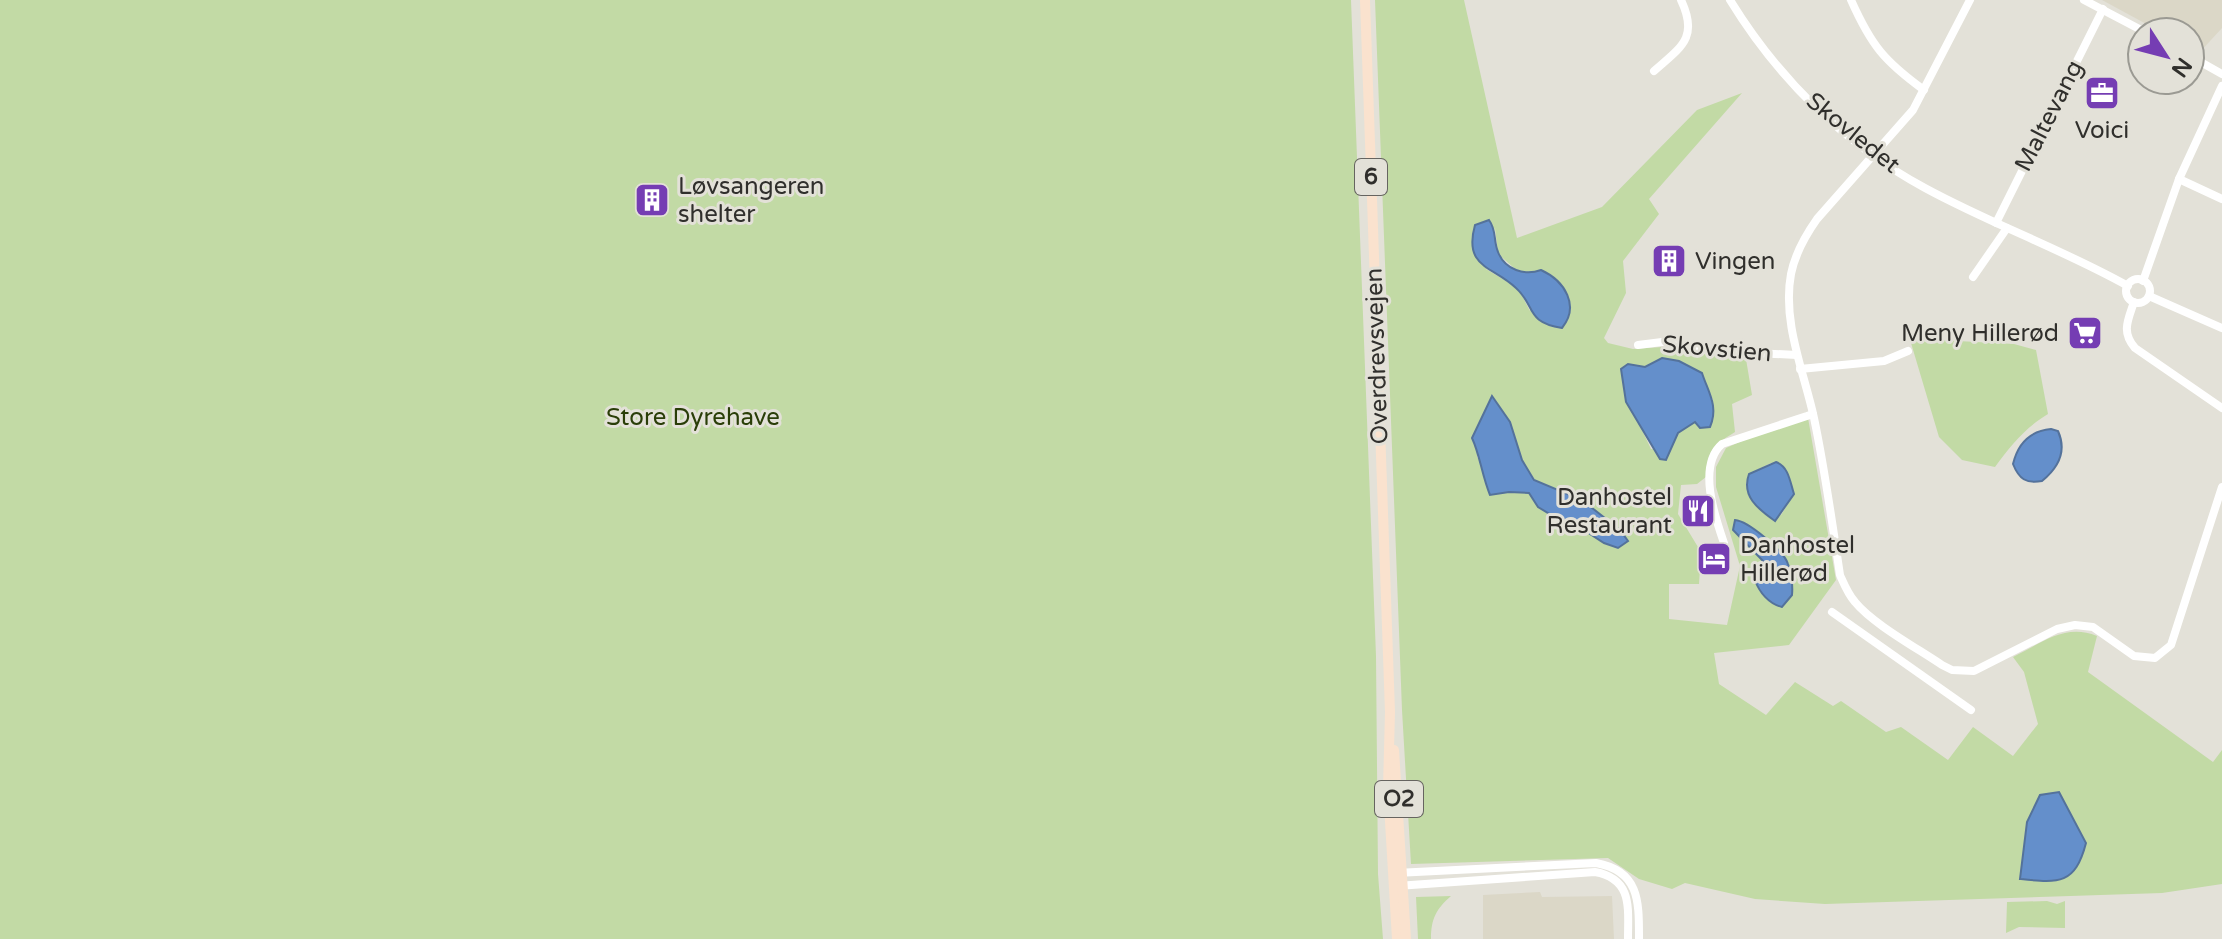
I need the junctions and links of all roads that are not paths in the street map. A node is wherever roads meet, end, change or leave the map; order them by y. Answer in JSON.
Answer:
{"nodes":[{"id":1,"x":1365,"y":0,"type":"edge"},
{"id":2,"x":1681,"y":0,"type":"edge"},
{"id":3,"x":1730,"y":0,"type":"edge"},
{"id":4,"x":1851,"y":0,"type":"edge"},
{"id":5,"x":1970,"y":0,"type":"edge"},
{"id":6,"x":2084,"y":0,"type":"edge"},
{"id":7,"x":2103,"y":9,"type":"junction"},
{"id":8,"x":2126,"y":22,"type":"edge"},
{"id":9,"x":1654,"y":71,"type":"dead end"},
{"id":10,"x":2222,"y":86,"type":"edge"},
{"id":11,"x":1924,"y":90,"type":"junction"},
{"id":12,"x":1873,"y":155,"type":"junction"},
{"id":13,"x":2179,"y":179,"type":"junction"},
{"id":14,"x":2222,"y":199,"type":"edge"},
{"id":15,"x":1996,"y":223,"type":"junction"},
{"id":16,"x":2007,"y":228,"type":"junction"},
{"id":17,"x":1973,"y":277,"type":"dead end"},
{"id":18,"x":2143,"y":281,"type":"junction"},
{"id":19,"x":2128,"y":286,"type":"junction"},
{"id":20,"x":2149,"y":296,"type":"junction"},
{"id":21,"x":2134,"y":302,"type":"junction"},
{"id":22,"x":2222,"y":328,"type":"edge"},
{"id":23,"x":1638,"y":345,"type":"dead end"},
{"id":24,"x":1908,"y":351,"type":"dead end"},
{"id":25,"x":1797,"y":355,"type":"junction"},
{"id":26,"x":1800,"y":369,"type":"junction"},
{"id":27,"x":2222,"y":408,"type":"edge"},
{"id":28,"x":1813,"y":414,"type":"junction"},
{"id":29,"x":2221,"y":493,"type":"edge"},
{"id":30,"x":1724,"y":543,"type":"dead end"},
{"id":31,"x":1832,"y":612,"type":"dead end"},
{"id":32,"x":1880,"y":622,"type":"junction"},
{"id":33,"x":1867,"y":637,"type":"junction"},
{"id":34,"x":1971,"y":710,"type":"dead end"},
{"id":35,"x":1390,"y":712,"type":"joint"},
{"id":36,"x":1397,"y":873,"type":"junction"},
{"id":37,"x":1398,"y":886,"type":"junction"},
{"id":38,"x":1397,"y":939,"type":"edge"},
{"id":39,"x":1406,"y":939,"type":"edge"},
{"id":40,"x":1628,"y":939,"type":"edge"},
{"id":41,"x":1639,"y":939,"type":"edge"}],
"edges":[{"from":1,"to":35,"type":"main road","name":"Overdrevsvejen","number":"6"},
{"from":2,"to":9,"type":"street"},
{"from":3,"to":12,"type":"street","name":"Skovledet"},
{"from":4,"to":11,"type":"street"},
{"from":5,"to":11,"type":"street"},
{"from":6,"to":7,"type":"street"},
{"from":7,"to":8,"type":"street"},
{"from":7,"to":15,"type":"street","name":"Maltevang"},
{"from":10,"to":13,"type":"street"},
{"from":11,"to":12,"type":"street"},
{"from":12,"to":15,"type":"street","name":"Skovledet"},
{"from":12,"to":25,"type":"street"},
{"from":13,"to":14,"type":"street"},
{"from":13,"to":18,"type":"street"},
{"from":15,"to":16,"type":"street","name":"Skovledet"},
{"from":16,"to":17,"type":"street"},
{"from":16,"to":19,"type":"street","name":"Skovledet"},
{"from":18,"to":19,"type":"street"},
{"from":18,"to":20,"type":"street"},
{"from":19,"to":21,"type":"street"},
{"from":20,"to":21,"type":"street"},
{"from":20,"to":22,"type":"street"},
{"from":21,"to":27,"type":"street"},
{"from":23,"to":25,"type":"street","name":"Skovstien"},
{"from":24,"to":26,"type":"street"},
{"from":25,"to":26,"type":"street"},
{"from":26,"to":28,"type":"street"},
{"from":28,"to":30,"type":"street"},
{"from":28,"to":32,"type":"street"},
{"from":29,"to":32,"type":"street"},
{"from":31,"to":33,"type":"street"},
{"from":32,"to":33,"type":"street"},
{"from":33,"to":34,"type":"street"},
{"from":35,"to":36,"type":"main road","name":"Overdrevsvejen","number":"O2"},
{"from":36,"to":37,"type":"main road","name":"Overdrevsvejen"},
{"from":36,"to":41,"type":"street"},
{"from":37,"to":38,"type":"main road","name":"Overdrevsvejen"},
{"from":37,"to":39,"type":"main road","name":"Overdrevsvejen"},
{"from":37,"to":40,"type":"street"}]}
